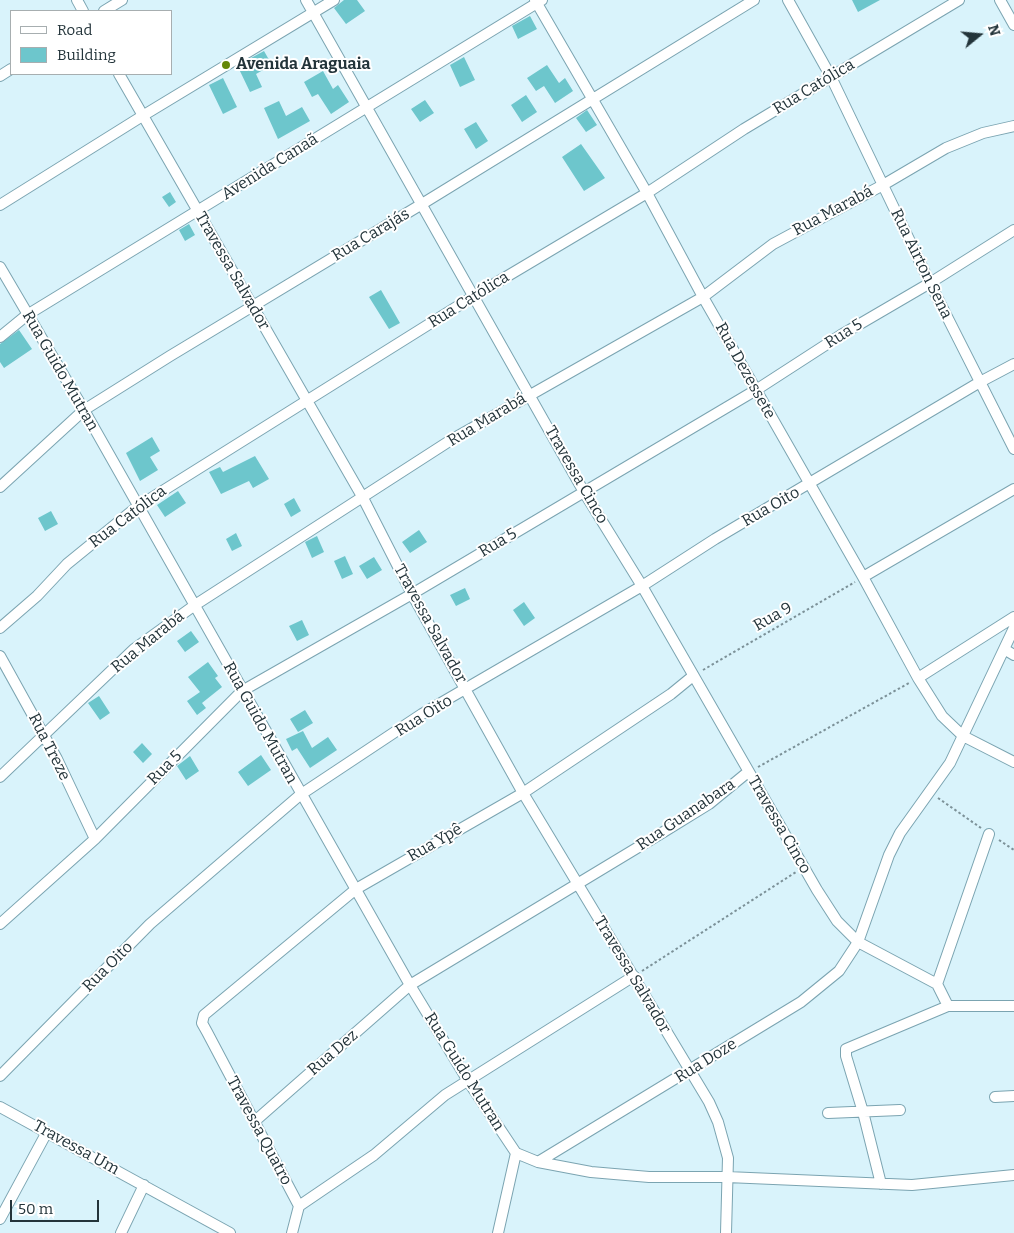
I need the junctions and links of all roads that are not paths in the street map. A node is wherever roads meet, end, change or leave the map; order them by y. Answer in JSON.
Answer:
{"nodes":[{"id":1,"x":122,"y":0,"type":"edge"},
{"id":2,"x":306,"y":0,"type":"edge"},
{"id":3,"x":334,"y":0,"type":"edge"},
{"id":4,"x":754,"y":0,"type":"edge"},
{"id":5,"x":788,"y":0,"type":"edge"},
{"id":6,"x":959,"y":0,"type":"edge"},
{"id":7,"x":1000,"y":0,"type":"edge"},
{"id":8,"x":538,"y":1,"type":"edge"},
{"id":9,"x":106,"y":10,"type":"edge"},
{"id":10,"x":314,"y":13,"type":"junction"},
{"id":11,"x":1014,"y":25,"type":"edge"},
{"id":12,"x":121,"y":75,"type":"edge"},
{"id":13,"x":831,"y":77,"type":"junction"},
{"id":14,"x":593,"y":99,"type":"junction"},
{"id":15,"x":368,"y":107,"type":"junction"},
{"id":16,"x":144,"y":115,"type":"junction"},
{"id":17,"x":1014,"y":126,"type":"edge"},
{"id":18,"x":883,"y":185,"type":"junction"},
{"id":19,"x":647,"y":193,"type":"junction"},
{"id":20,"x":422,"y":204,"type":"junction"},
{"id":21,"x":0,"y":205,"type":"edge"},
{"id":22,"x":197,"y":212,"type":"junction"},
{"id":23,"x":1014,"y":230,"type":"edge"},
{"id":24,"x":0,"y":267,"type":"edge"},
{"id":25,"x":930,"y":284,"type":"junction"},
{"id":26,"x":474,"y":296,"type":"junction"},
{"id":27,"x":703,"y":296,"type":"junction"},
{"id":28,"x":252,"y":306,"type":"junction"},
{"id":29,"x":27,"y":315,"type":"junction"},
{"id":30,"x":0,"y":337,"type":"edge"},
{"id":31,"x":1014,"y":364,"type":"edge"},
{"id":32,"x":980,"y":382,"type":"junction"},
{"id":33,"x":756,"y":390,"type":"junction"},
{"id":34,"x":529,"y":395,"type":"junction"},
{"id":35,"x":308,"y":402,"type":"junction"},
{"id":36,"x":84,"y":410,"type":"junction"},
{"id":37,"x":1014,"y":450,"type":"edge"},
{"id":38,"x":809,"y":485,"type":"junction"},
{"id":39,"x":0,"y":487,"type":"edge"},
{"id":40,"x":1014,"y":489,"type":"edge"},
{"id":41,"x":584,"y":492,"type":"junction"},
{"id":42,"x":363,"y":498,"type":"junction"},
{"id":43,"x":137,"y":506,"type":"junction"},
{"id":44,"x":864,"y":577,"type":"junction"},
{"id":45,"x":642,"y":586,"type":"junction"},
{"id":46,"x":412,"y":594,"type":"junction"},
{"id":47,"x":195,"y":605,"type":"junction"},
{"id":48,"x":1014,"y":617,"type":"edge"},
{"id":49,"x":0,"y":628,"type":"edge"},
{"id":50,"x":1014,"y":628,"type":"edge"},
{"id":51,"x":1004,"y":649,"type":"junction"},
{"id":52,"x":1014,"y":655,"type":"edge"},
{"id":53,"x":0,"y":656,"type":"edge"},
{"id":54,"x":693,"y":676,"type":"junction"},
{"id":55,"x":918,"y":678,"type":"junction"},
{"id":56,"x":467,"y":690,"type":"junction"},
{"id":57,"x":242,"y":691,"type":"junction"},
{"id":58,"x":45,"y":735,"type":"junction"},
{"id":59,"x":963,"y":736,"type":"junction"},
{"id":60,"x":1014,"y":762,"type":"edge"},
{"id":61,"x":748,"y":772,"type":"junction"},
{"id":62,"x":0,"y":777,"type":"edge"},
{"id":63,"x":523,"y":792,"type":"junction"},
{"id":64,"x":300,"y":794,"type":"junction"},
{"id":65,"x":989,"y":834,"type":"road end"},
{"id":66,"x":95,"y":839,"type":"junction"},
{"id":67,"x":578,"y":884,"type":"junction"},
{"id":68,"x":356,"y":889,"type":"junction"},
{"id":69,"x":0,"y":924,"type":"edge"},
{"id":70,"x":858,"y":942,"type":"junction"},
{"id":71,"x":634,"y":976,"type":"junction"},
{"id":72,"x":937,"y":984,"type":"junction"},
{"id":73,"x":410,"y":985,"type":"junction"},
{"id":74,"x":948,"y":1006,"type":"junction"},
{"id":75,"x":1014,"y":1006,"type":"edge"},
{"id":76,"x":207,"y":1032,"type":"joint"},
{"id":77,"x":690,"y":1072,"type":"junction"},
{"id":78,"x":0,"y":1076,"type":"edge"},
{"id":79,"x":468,"y":1081,"type":"junction"},
{"id":80,"x":1014,"y":1096,"type":"edge"},
{"id":81,"x":995,"y":1097,"type":"dead end"},
{"id":82,"x":0,"y":1107,"type":"edge"},
{"id":83,"x":900,"y":1110,"type":"dead end"},
{"id":84,"x":863,"y":1112,"type":"junction"},
{"id":85,"x":828,"y":1113,"type":"dead end"},
{"id":86,"x":255,"y":1121,"type":"junction"},
{"id":87,"x":47,"y":1132,"type":"junction"},
{"id":88,"x":516,"y":1154,"type":"junction"},
{"id":89,"x":538,"y":1162,"type":"junction"},
{"id":90,"x":1014,"y":1175,"type":"edge"},
{"id":91,"x":727,"y":1177,"type":"junction"},
{"id":92,"x":881,"y":1184,"type":"junction"},
{"id":93,"x":144,"y":1185,"type":"junction"},
{"id":94,"x":299,"y":1206,"type":"junction"},
{"id":95,"x":0,"y":1219,"type":"edge"},
{"id":96,"x":121,"y":1233,"type":"edge"},
{"id":97,"x":230,"y":1233,"type":"edge"},
{"id":98,"x":292,"y":1233,"type":"edge"},
{"id":99,"x":498,"y":1233,"type":"edge"},
{"id":100,"x":726,"y":1233,"type":"edge"}],
"edges":[{"from":1,"to":9,"type":"street"},
{"from":2,"to":10,"type":"street","name":"Travessa Cinco"},
{"from":3,"to":10,"type":"street"},
{"from":4,"to":14,"type":"street","name":"Rua Carajás"},
{"from":5,"to":13,"type":"street","name":"Rua Airton Sena"},
{"from":6,"to":13,"type":"street","name":"Rua Católica"},
{"from":7,"to":11,"type":"street"},
{"from":8,"to":14,"type":"street","name":"Rua Dezessete"},
{"from":8,"to":15,"type":"street","name":"Avenida Canaã"},
{"from":10,"to":15,"type":"street","name":"Travessa Cinco"},
{"from":10,"to":16,"type":"street"},
{"from":12,"to":16,"type":"street","name":"Travessa Salvador"},
{"from":13,"to":18,"type":"street","name":"Rua Airton Sena"},
{"from":13,"to":19,"type":"street","name":"Rua Católica"},
{"from":14,"to":19,"type":"street","name":"Rua Dezessete"},
{"from":14,"to":20,"type":"street","name":"Rua Carajás"},
{"from":15,"to":20,"type":"street","name":"Travessa Cinco"},
{"from":15,"to":22,"type":"street","name":"Avenida Canaã"},
{"from":16,"to":21,"type":"street"},
{"from":16,"to":22,"type":"street","name":"Travessa Salvador"},
{"from":17,"to":18,"type":"street","name":"Rua Marabá"},
{"from":18,"to":25,"type":"street","name":"Rua Airton Sena"},
{"from":18,"to":27,"type":"street","name":"Rua Marabá"},
{"from":19,"to":26,"type":"street","name":"Rua Católica"},
{"from":19,"to":27,"type":"street","name":"Rua Dezessete"},
{"from":20,"to":26,"type":"street","name":"Travessa Cinco"},
{"from":20,"to":28,"type":"street","name":"Rua Carajás"},
{"from":22,"to":28,"type":"street","name":"Travessa Salvador"},
{"from":22,"to":29,"type":"street","name":"Avenida Canaã"},
{"from":23,"to":25,"type":"street","name":"Rua 5"},
{"from":24,"to":29,"type":"street","name":"Rua Guido Mutran"},
{"from":25,"to":32,"type":"street","name":"Rua Airton Sena"},
{"from":25,"to":33,"type":"street","name":"Rua 5"},
{"from":26,"to":34,"type":"street","name":"Travessa Cinco"},
{"from":26,"to":35,"type":"street","name":"Rua Católica"},
{"from":27,"to":33,"type":"street","name":"Rua Dezessete"},
{"from":27,"to":34,"type":"street","name":"Rua Marabá"},
{"from":28,"to":35,"type":"street","name":"Travessa Salvador"},
{"from":28,"to":36,"type":"street","name":"Rua Carajás"},
{"from":29,"to":30,"type":"street","name":"Avenida Canaã"},
{"from":29,"to":36,"type":"street","name":"Rua Guido Mutran"},
{"from":31,"to":32,"type":"street"},
{"from":32,"to":37,"type":"street","name":"Rua Airton Sena"},
{"from":32,"to":38,"type":"street","name":"Rua Oito"},
{"from":33,"to":38,"type":"street","name":"Rua Dezessete"},
{"from":33,"to":41,"type":"street","name":"Rua 5"},
{"from":34,"to":41,"type":"street","name":"Travessa Cinco"},
{"from":34,"to":42,"type":"street","name":"Rua Marabá"},
{"from":35,"to":42,"type":"street","name":"Travessa Salvador"},
{"from":35,"to":43,"type":"street","name":"Rua Católica"},
{"from":36,"to":39,"type":"street","name":"Rua Carajás"},
{"from":36,"to":43,"type":"street","name":"Rua Guido Mutran"},
{"from":38,"to":44,"type":"street","name":"Rua Dezessete"},
{"from":38,"to":45,"type":"street","name":"Rua Oito"},
{"from":40,"to":44,"type":"street"},
{"from":41,"to":45,"type":"street","name":"Travessa Cinco"},
{"from":41,"to":46,"type":"street","name":"Rua 5"},
{"from":42,"to":46,"type":"street","name":"Travessa Salvador"},
{"from":42,"to":47,"type":"street","name":"Rua Marabá"},
{"from":43,"to":47,"type":"street","name":"Rua Guido Mutran"},
{"from":43,"to":49,"type":"street","name":"Rua Católica"},
{"from":44,"to":55,"type":"street","name":"Rua Dezessete"},
{"from":45,"to":54,"type":"street","name":"Travessa Cinco"},
{"from":45,"to":56,"type":"street","name":"Rua Oito"},
{"from":46,"to":56,"type":"street","name":"Travessa Salvador"},
{"from":46,"to":57,"type":"street","name":"Rua 5"},
{"from":47,"to":57,"type":"street","name":"Rua Guido Mutran"},
{"from":47,"to":58,"type":"street","name":"Rua Marabá"},
{"from":48,"to":55,"type":"street"},
{"from":50,"to":51,"type":"street","name":"Rua Doze"},
{"from":51,"to":52,"type":"street"},
{"from":51,"to":59,"type":"street","name":"Rua Doze"},
{"from":53,"to":58,"type":"street","name":"Rua Treze"},
{"from":54,"to":61,"type":"street","name":"Travessa Cinco"},
{"from":54,"to":63,"type":"street","name":"Rua Ypê"},
{"from":55,"to":59,"type":"street","name":"Rua Dezessete"},
{"from":56,"to":63,"type":"street","name":"Travessa Salvador"},
{"from":56,"to":64,"type":"street","name":"Rua Oito"},
{"from":57,"to":64,"type":"street","name":"Rua Guido Mutran"},
{"from":57,"to":66,"type":"street","name":"Rua 5"},
{"from":58,"to":62,"type":"street","name":"Rua Marabá"},
{"from":58,"to":66,"type":"street","name":"Rua Treze"},
{"from":59,"to":60,"type":"street","name":"Rua Dezessete"},
{"from":59,"to":70,"type":"street","name":"Rua Doze"},
{"from":61,"to":67,"type":"street","name":"Rua Guanabara"},
{"from":61,"to":70,"type":"street","name":"Travessa Cinco"},
{"from":63,"to":67,"type":"street","name":"Travessa Salvador"},
{"from":63,"to":68,"type":"street","name":"Rua Ypê"},
{"from":64,"to":68,"type":"street","name":"Rua Guido Mutran"},
{"from":64,"to":78,"type":"street","name":"Rua Oito"},
{"from":65,"to":72,"type":"street"},
{"from":66,"to":69,"type":"street","name":"Rua 5"},
{"from":67,"to":71,"type":"street","name":"Travessa Salvador"},
{"from":67,"to":73,"type":"street","name":"Rua Guanabara"},
{"from":68,"to":73,"type":"street","name":"Rua Guido Mutran"},
{"from":68,"to":76,"type":"street","name":"Rua Ypê"},
{"from":70,"to":72,"type":"street","name":"Travessa Cinco"},
{"from":70,"to":77,"type":"street","name":"Rua Doze"},
{"from":71,"to":77,"type":"street","name":"Travessa Salvador"},
{"from":71,"to":79,"type":"street"},
{"from":72,"to":74,"type":"street"},
{"from":73,"to":79,"type":"street","name":"Rua Guido Mutran"},
{"from":73,"to":86,"type":"street","name":"Rua Dez"},
{"from":74,"to":75,"type":"street"},
{"from":74,"to":84,"type":"street"},
{"from":76,"to":86,"type":"street","name":"Travessa Quatro"},
{"from":77,"to":89,"type":"street","name":"Rua Doze"},
{"from":77,"to":91,"type":"street","name":"Travessa Salvador"},
{"from":79,"to":88,"type":"street","name":"Rua Guido Mutran"},
{"from":79,"to":94,"type":"street"},
{"from":80,"to":81,"type":"street"},
{"from":82,"to":87,"type":"street","name":"Travessa Um"},
{"from":83,"to":84,"type":"street"},
{"from":84,"to":85,"type":"street"},
{"from":84,"to":92,"type":"street"},
{"from":86,"to":94,"type":"street","name":"Travessa Quatro"},
{"from":87,"to":93,"type":"street","name":"Travessa Um"},
{"from":87,"to":95,"type":"street"},
{"from":88,"to":89,"type":"street"},
{"from":88,"to":99,"type":"street"},
{"from":89,"to":91,"type":"street"},
{"from":90,"to":92,"type":"street"},
{"from":91,"to":92,"type":"street"},
{"from":91,"to":100,"type":"street","name":"Travessa Salvador"},
{"from":93,"to":96,"type":"street"},
{"from":93,"to":97,"type":"street","name":"Travessa Um"},
{"from":94,"to":98,"type":"street"}]}
